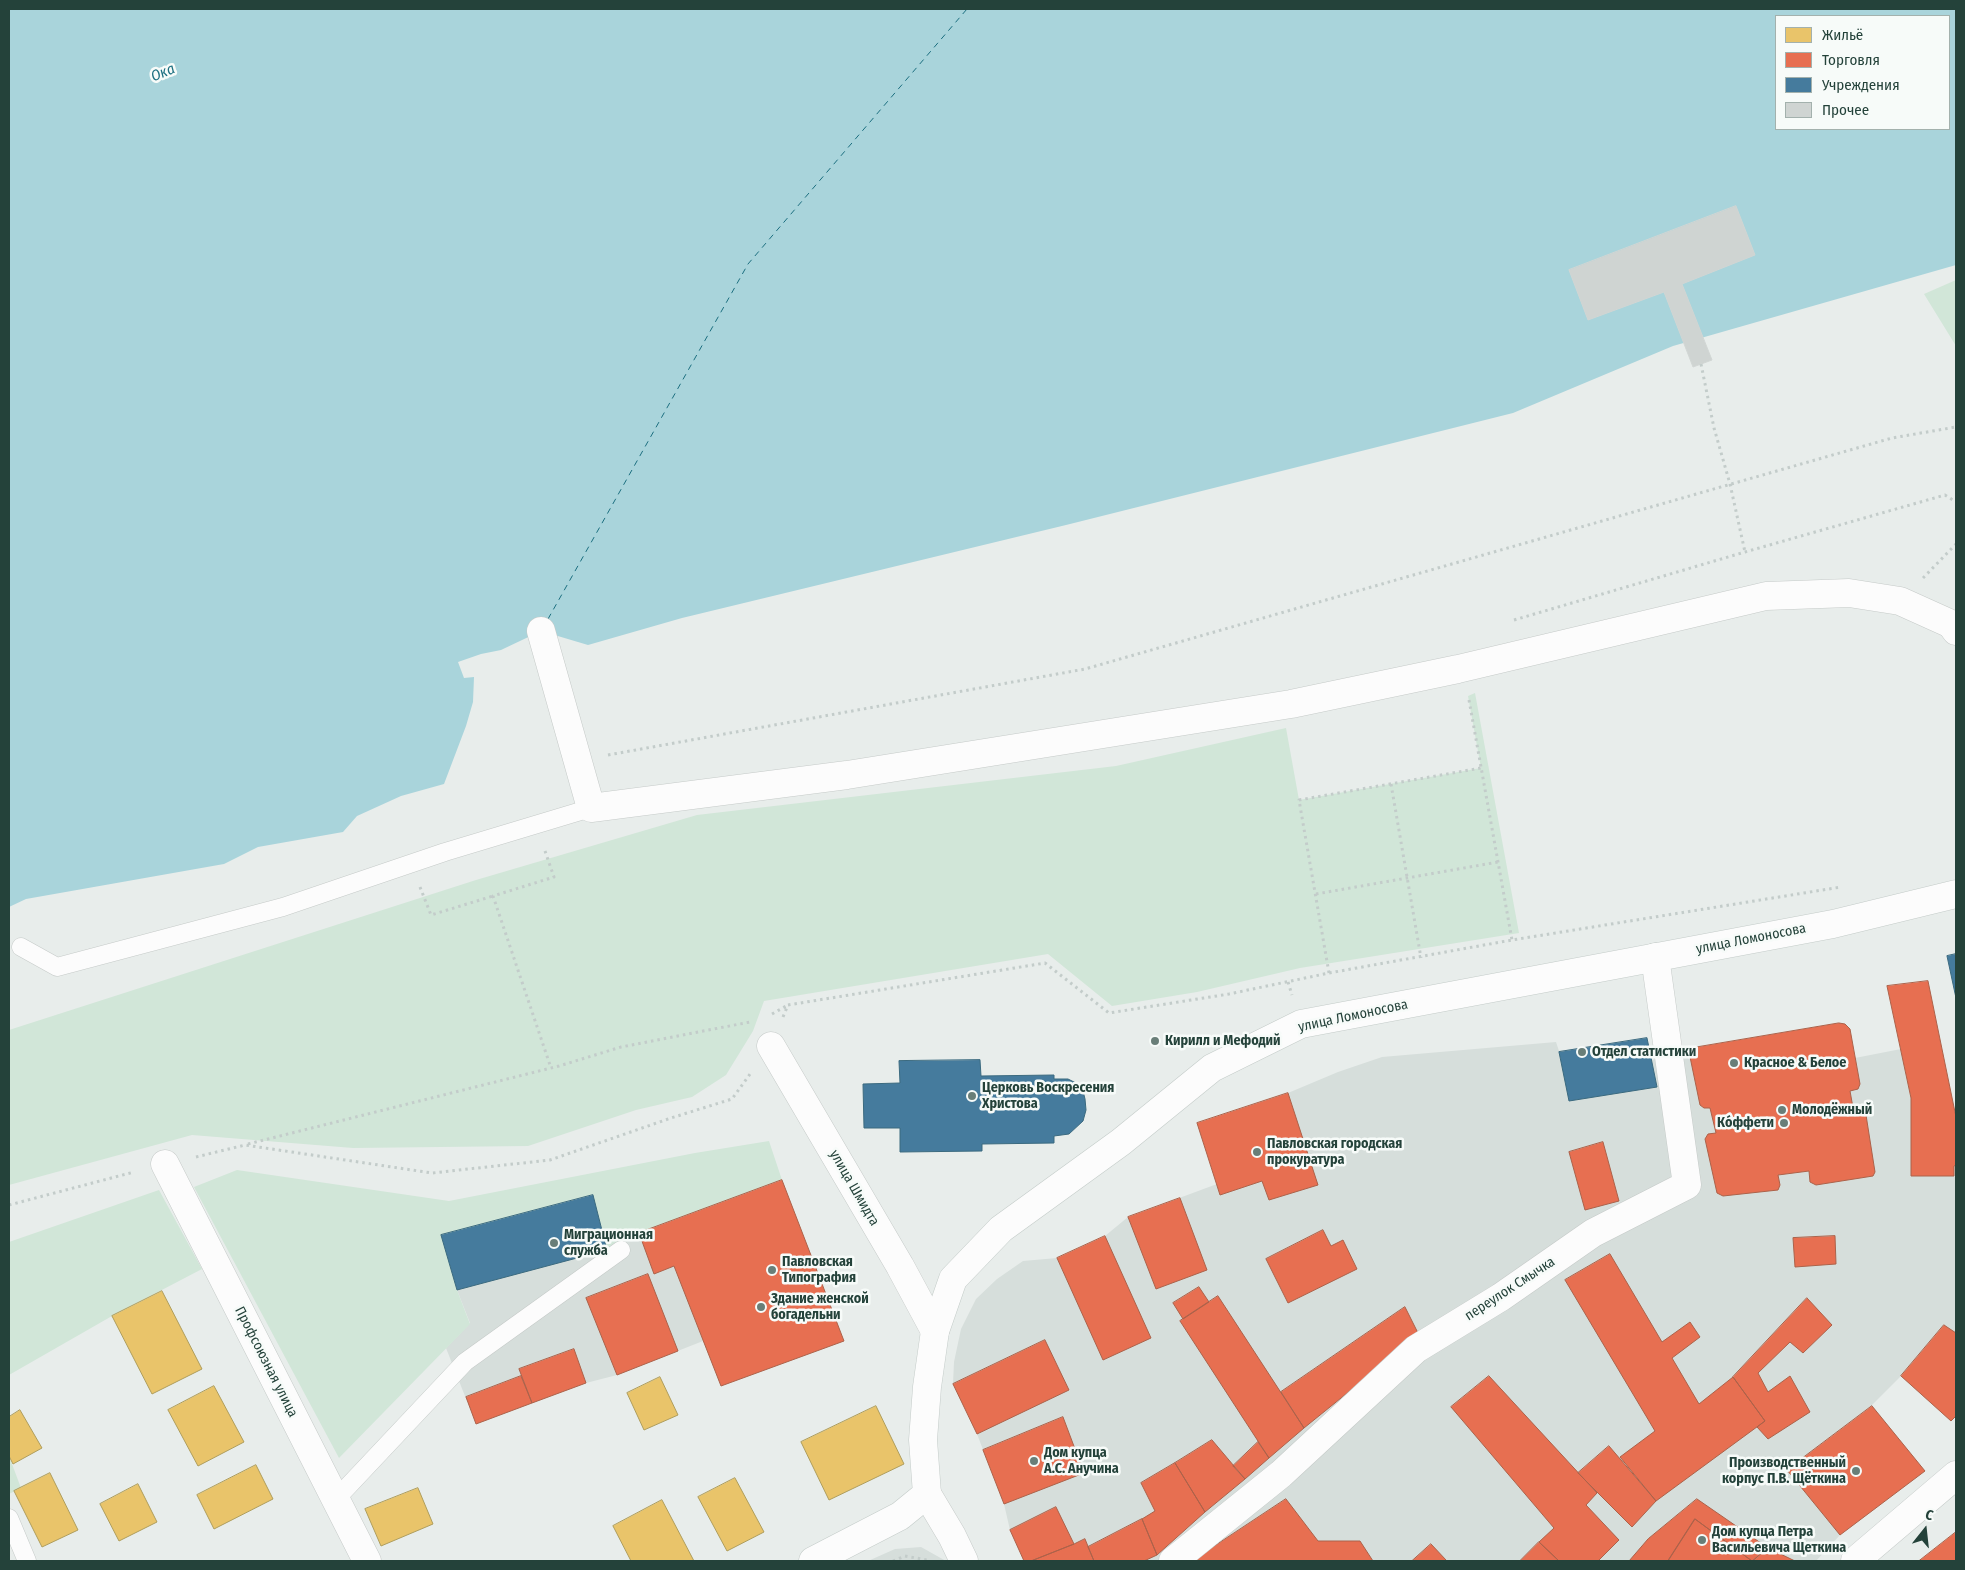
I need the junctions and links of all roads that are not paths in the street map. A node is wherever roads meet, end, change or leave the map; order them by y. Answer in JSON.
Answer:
{"nodes":[{"id":1,"x":541,"y":631,"type":"dead end"},
{"id":2,"x":1956,"y":631,"type":"edge"},
{"id":3,"x":591,"y":808,"type":"junction"},
{"id":4,"x":1956,"y":894,"type":"edge"},
{"id":5,"x":21,"y":947,"type":"dead end"},
{"id":6,"x":1655,"y":958,"type":"junction"},
{"id":7,"x":771,"y":1046,"type":"road end"},
{"id":8,"x":165,"y":1164,"type":"road end"},
{"id":9,"x":621,"y":1250,"type":"dead end"},
{"id":10,"x":934,"y":1331,"type":"junction"},
{"id":11,"x":1956,"y":1475,"type":"edge"},
{"id":12,"x":927,"y":1494,"type":"junction"},
{"id":13,"x":336,"y":1499,"type":"junction"},
{"id":14,"x":9,"y":1518,"type":"edge"},
{"id":15,"x":27,"y":1561,"type":"edge"},
{"id":16,"x":367,"y":1561,"type":"edge"},
{"id":17,"x":813,"y":1561,"type":"edge"},
{"id":18,"x":964,"y":1561,"type":"edge"},
{"id":19,"x":1173,"y":1561,"type":"edge"},
{"id":20,"x":1855,"y":1561,"type":"edge"}],
"edges":[{"from":1,"to":3,"type":"street"},
{"from":2,"to":3,"type":"street"},
{"from":3,"to":5,"type":"lane"},
{"from":4,"to":6,"type":"street","name":"улица Ломоносова"},
{"from":6,"to":10,"type":"street","name":"улица Ломоносова"},
{"from":6,"to":19,"type":"street","name":"переулок Смычка"},
{"from":7,"to":10,"type":"street","name":"улица Шмидта"},
{"from":8,"to":13,"type":"street","name":"Профсоюзная улица"},
{"from":9,"to":13,"type":"lane"},
{"from":10,"to":12,"type":"street","name":"улица Ломоносова"},
{"from":11,"to":20,"type":"street"},
{"from":12,"to":17,"type":"street"},
{"from":12,"to":18,"type":"street"},
{"from":13,"to":16,"type":"street","name":"Профсоюзная улица"},
{"from":14,"to":15,"type":"lane"}]}
